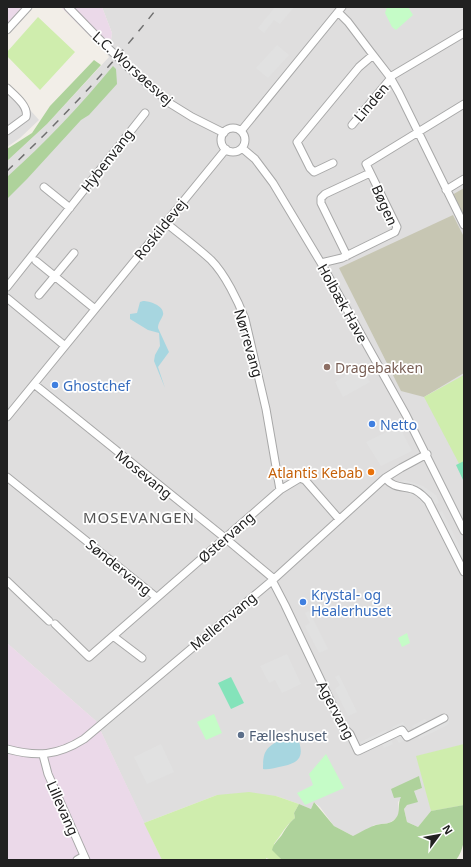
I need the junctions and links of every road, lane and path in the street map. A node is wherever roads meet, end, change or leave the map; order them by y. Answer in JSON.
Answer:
{"nodes":[{"id":1,"x":28,"y":7,"type":"edge"},
{"id":2,"x":68,"y":7,"type":"edge"},
{"id":3,"x":340,"y":9,"type":"edge"},
{"id":4,"x":7,"y":30,"type":"edge"},
{"id":5,"x":464,"y":34,"type":"edge"},
{"id":6,"x":373,"y":54,"type":"junction"},
{"id":7,"x":390,"y":78,"type":"junction"},
{"id":8,"x":7,"y":88,"type":"edge"},
{"id":9,"x":463,"y":107,"type":"edge"},
{"id":10,"x":145,"y":113,"type":"dead end"},
{"id":11,"x":352,"y":125,"type":"dead end"},
{"id":12,"x":7,"y":131,"type":"edge"},
{"id":13,"x":241,"y":131,"type":"junction"},
{"id":14,"x":417,"y":132,"type":"junction"},
{"id":15,"x":224,"y":133,"type":"junction"},
{"id":16,"x":242,"y":148,"type":"junction"},
{"id":17,"x":226,"y":149,"type":"junction"},
{"id":18,"x":333,"y":163,"type":"dead end"},
{"id":19,"x":370,"y":173,"type":"junction"},
{"id":20,"x":464,"y":179,"type":"edge"},
{"id":21,"x":44,"y":187,"type":"dead end"},
{"id":22,"x":446,"y":190,"type":"junction"},
{"id":23,"x":70,"y":208,"type":"junction"},
{"id":24,"x":166,"y":223,"type":"junction"},
{"id":25,"x":464,"y":225,"type":"edge"},
{"id":26,"x":74,"y":253,"type":"dead end"},
{"id":27,"x":347,"y":256,"type":"junction"},
{"id":28,"x":34,"y":259,"type":"junction"},
{"id":29,"x":321,"y":263,"type":"junction"},
{"id":30,"x":55,"y":277,"type":"junction"},
{"id":31,"x":7,"y":287,"type":"edge"},
{"id":32,"x":39,"y":295,"type":"dead end"},
{"id":33,"x":7,"y":298,"type":"edge"},
{"id":34,"x":95,"y":310,"type":"junction"},
{"id":35,"x":65,"y":346,"type":"junction"},
{"id":36,"x":34,"y":384,"type":"junction"},
{"id":37,"x":7,"y":417,"type":"edge"},
{"id":38,"x":427,"y":454,"type":"junction"},
{"id":39,"x":7,"y":477,"type":"edge"},
{"id":40,"x":385,"y":478,"type":"junction"},
{"id":41,"x":280,"y":490,"type":"junction"},
{"id":42,"x":339,"y":519,"type":"junction"},
{"id":43,"x":464,"y":531,"type":"edge"},
{"id":44,"x":225,"y":538,"type":"junction"},
{"id":45,"x":464,"y":572,"type":"edge"},
{"id":46,"x":273,"y":580,"type":"junction"},
{"id":47,"x":7,"y":581,"type":"edge"},
{"id":48,"x":156,"y":598,"type":"junction"},
{"id":49,"x":113,"y":636,"type":"junction"},
{"id":50,"x":142,"y":658,"type":"dead end"},
{"id":51,"x":444,"y":718,"type":"dead end"},
{"id":52,"x":7,"y":749,"type":"edge"},
{"id":53,"x":43,"y":755,"type":"junction"},
{"id":54,"x":85,"y":858,"type":"edge"},
{"id":55,"x":76,"y":860,"type":"edge"}],
"edges":[{"from":1,"to":4,"type":"street"},
{"from":2,"to":15,"type":"street","name":"L.C. Worsøesvej","bridge":true},
{"from":3,"to":6,"type":"street"},
{"from":3,"to":13,"type":"street"},
{"from":5,"to":7,"type":"street"},
{"from":6,"to":7,"type":"street"},
{"from":6,"to":18,"type":"street"},
{"from":7,"to":11,"type":"street","name":"Linden"},
{"from":7,"to":14,"type":"street"},
{"from":8,"to":12,"type":"street"},
{"from":9,"to":14,"type":"street"},
{"from":10,"to":23,"type":"street","name":"Hybenvang"},
{"from":13,"to":15,"type":"street"},
{"from":13,"to":16,"type":"street"},
{"from":14,"to":19,"type":"street","name":"Bøgen"},
{"from":14,"to":22,"type":"street"},
{"from":15,"to":17,"type":"street"},
{"from":16,"to":17,"type":"street"},
{"from":16,"to":29,"type":"street","name":"Holbæk Have"},
{"from":17,"to":24,"type":"street","name":"Roskildevej"},
{"from":19,"to":27,"type":"street","name":"Bøgen"},
{"from":19,"to":27,"type":"street","name":"Bøgen"},
{"from":20,"to":22,"type":"street"},
{"from":21,"to":23,"type":"street"},
{"from":22,"to":25,"type":"street"},
{"from":23,"to":28,"type":"street","name":"Hybenvang"},
{"from":24,"to":34,"type":"street","name":"Roskildevej"},
{"from":24,"to":41,"type":"street","name":"Nørrevang"},
{"from":26,"to":30,"type":"street"},
{"from":27,"to":29,"type":"street","name":"Bøgen"},
{"from":28,"to":30,"type":"street"},
{"from":28,"to":31,"type":"street","name":"Hybenvang"},
{"from":29,"to":38,"type":"street","name":"Holbæk Have"},
{"from":30,"to":32,"type":"street"},
{"from":30,"to":34,"type":"street"},
{"from":33,"to":35,"type":"street"},
{"from":34,"to":35,"type":"street","name":"Roskildevej"},
{"from":35,"to":36,"type":"street","name":"Roskildevej"},
{"from":36,"to":37,"type":"street","name":"Roskildevej"},
{"from":36,"to":44,"type":"street","name":"Mosevang"},
{"from":38,"to":40,"type":"street","name":"Mellemvang"},
{"from":38,"to":43,"type":"street","name":"Holbæk Have"},
{"from":39,"to":48,"type":"street","name":"Søndervang"},
{"from":40,"to":42,"type":"street","name":"Mellemvang"},
{"from":40,"to":45,"type":"street"},
{"from":41,"to":42,"type":"street","name":"Østervang"},
{"from":41,"to":44,"type":"street","name":"Østervang"},
{"from":42,"to":46,"type":"street","name":"Mellemvang"},
{"from":44,"to":46,"type":"street","name":"Mosevang"},
{"from":44,"to":48,"type":"street","name":"Østervang"},
{"from":46,"to":51,"type":"street","name":"Agervang"},
{"from":46,"to":53,"type":"street","name":"Mellemvang"},
{"from":47,"to":49,"type":"street","name":"Østervang"},
{"from":48,"to":49,"type":"street","name":"Østervang"},
{"from":49,"to":50,"type":"street"},
{"from":52,"to":53,"type":"street","name":"Mellemvang"},
{"from":53,"to":54,"type":"street","name":"Lillevang"},
{"from":54,"to":55,"type":"street"}]}
